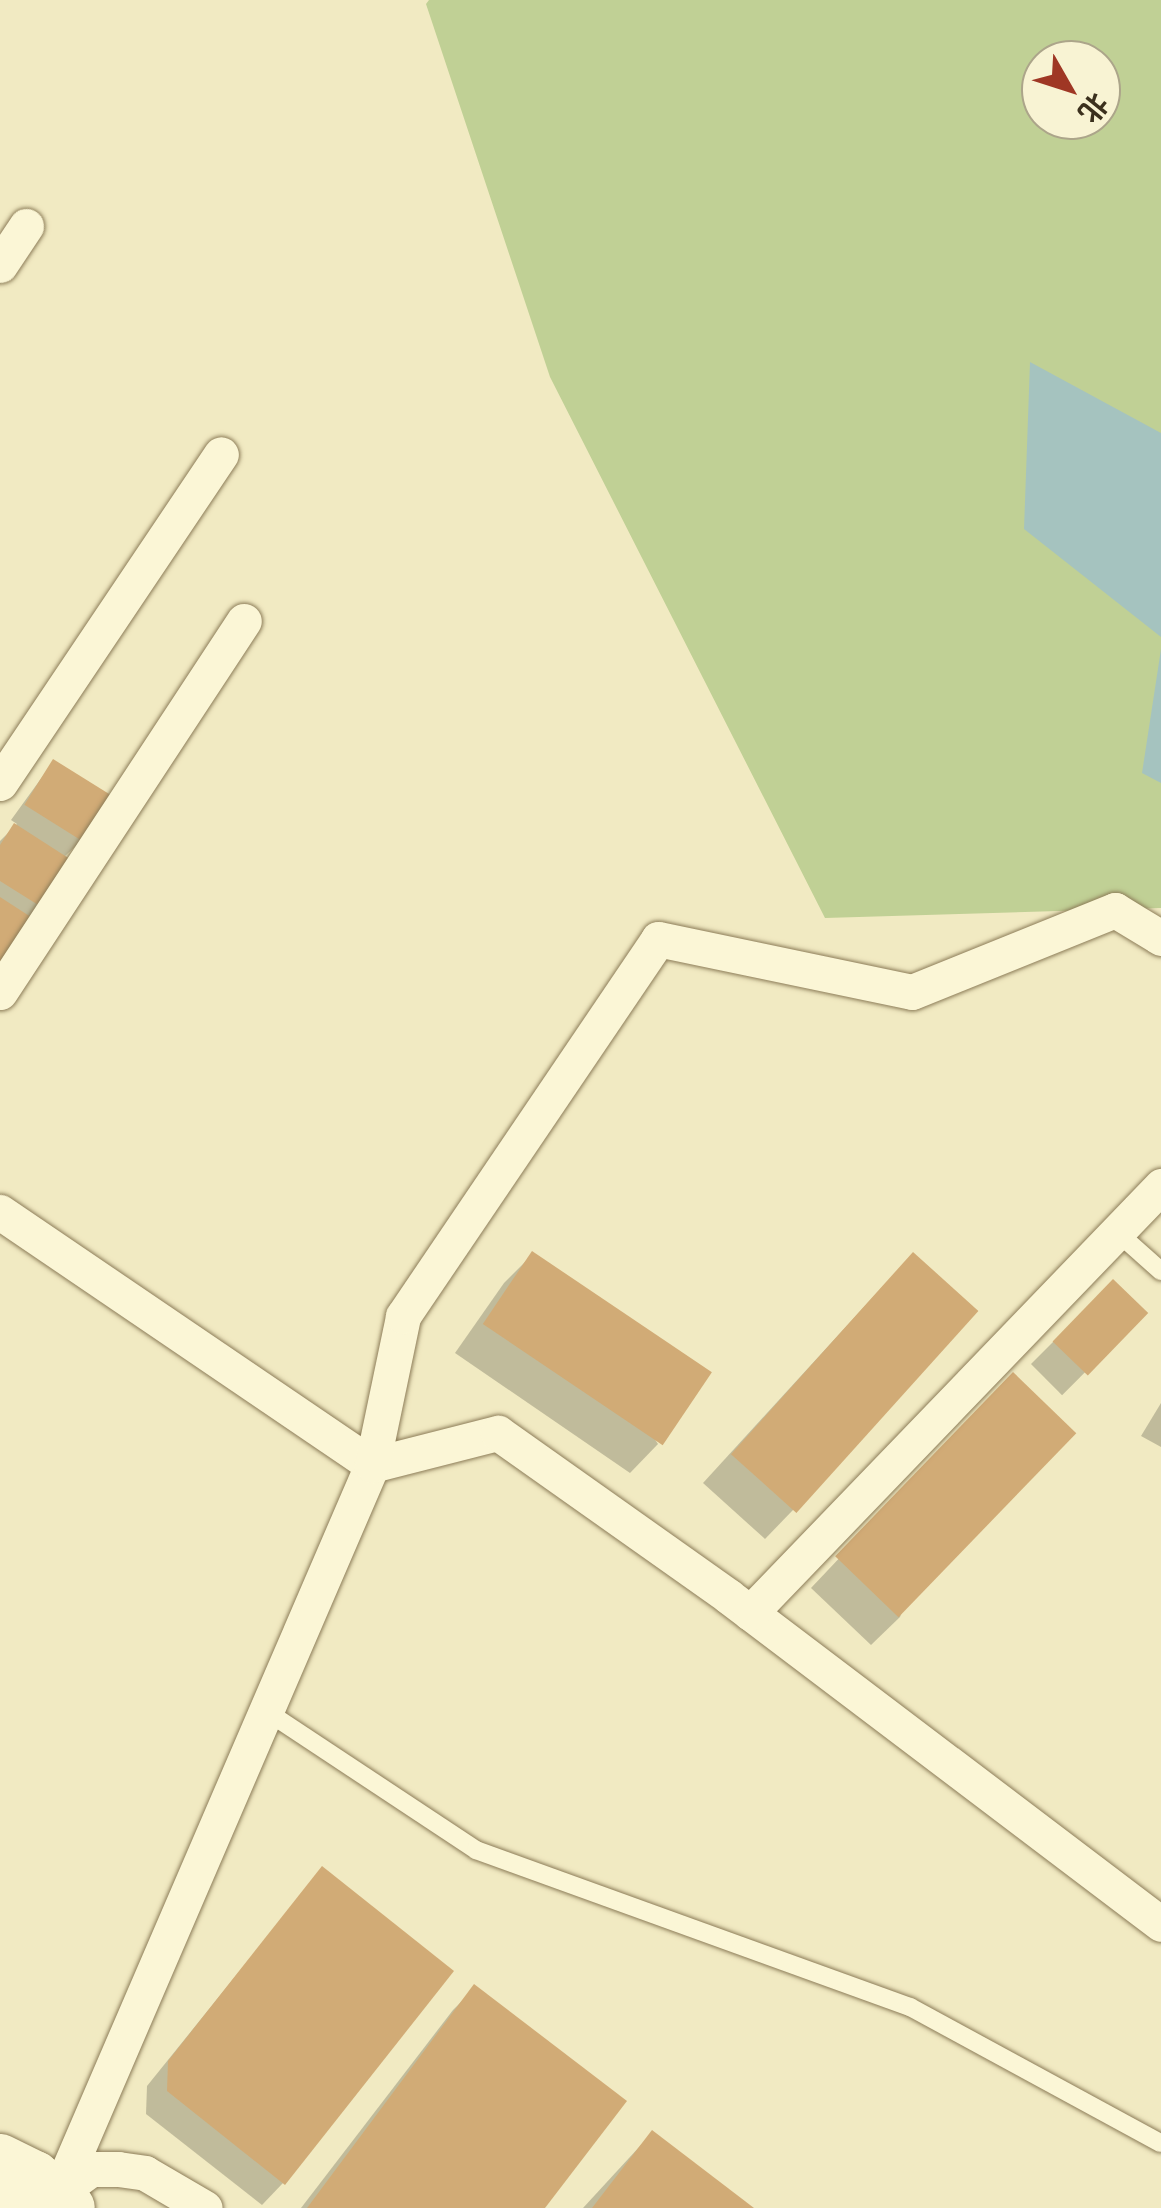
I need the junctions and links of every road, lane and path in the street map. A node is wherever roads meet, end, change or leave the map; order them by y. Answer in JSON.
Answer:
{"nodes":[{"id":1,"x":26,"y":226,"type":"dead end"},
{"id":2,"x":0,"y":265,"type":"edge"},
{"id":3,"x":221,"y":454,"type":"dead end"},
{"id":4,"x":244,"y":621,"type":"dead end"},
{"id":5,"x":0,"y":782,"type":"edge"},
{"id":6,"x":1161,"y":938,"type":"edge"},
{"id":7,"x":0,"y":992,"type":"edge"},
{"id":8,"x":1161,"y":1186,"type":"edge"},
{"id":9,"x":0,"y":1212,"type":"edge"},
{"id":10,"x":1117,"y":1232,"type":"junction"},
{"id":11,"x":1161,"y":1272,"type":"edge"},
{"id":12,"x":372,"y":1465,"type":"junction"},
{"id":13,"x":750,"y":1613,"type":"junction"},
{"id":14,"x":266,"y":1711,"type":"junction"},
{"id":15,"x":1161,"y":1924,"type":"edge"},
{"id":16,"x":1161,"y":2143,"type":"edge"},
{"id":17,"x":0,"y":2159,"type":"edge"},
{"id":18,"x":0,"y":2198,"type":"edge"},
{"id":19,"x":49,"y":2204,"type":"edge"},
{"id":20,"x":206,"y":2208,"type":"edge"}],
"edges":[{"from":1,"to":2,"type":"street"},
{"from":3,"to":5,"type":"street"},
{"from":4,"to":7,"type":"street"},
{"from":6,"to":12,"type":"street"},
{"from":8,"to":10,"type":"street"},
{"from":9,"to":12,"type":"street"},
{"from":10,"to":11,"type":"lane"},
{"from":10,"to":13,"type":"street"},
{"from":12,"to":13,"type":"street"},
{"from":12,"to":14,"type":"street"},
{"from":13,"to":15,"type":"street"},
{"from":14,"to":16,"type":"lane"},
{"from":14,"to":19,"type":"street"},
{"from":17,"to":19,"type":"main road"},
{"from":18,"to":19,"type":"main road"},
{"from":19,"to":20,"type":"street"}]}
